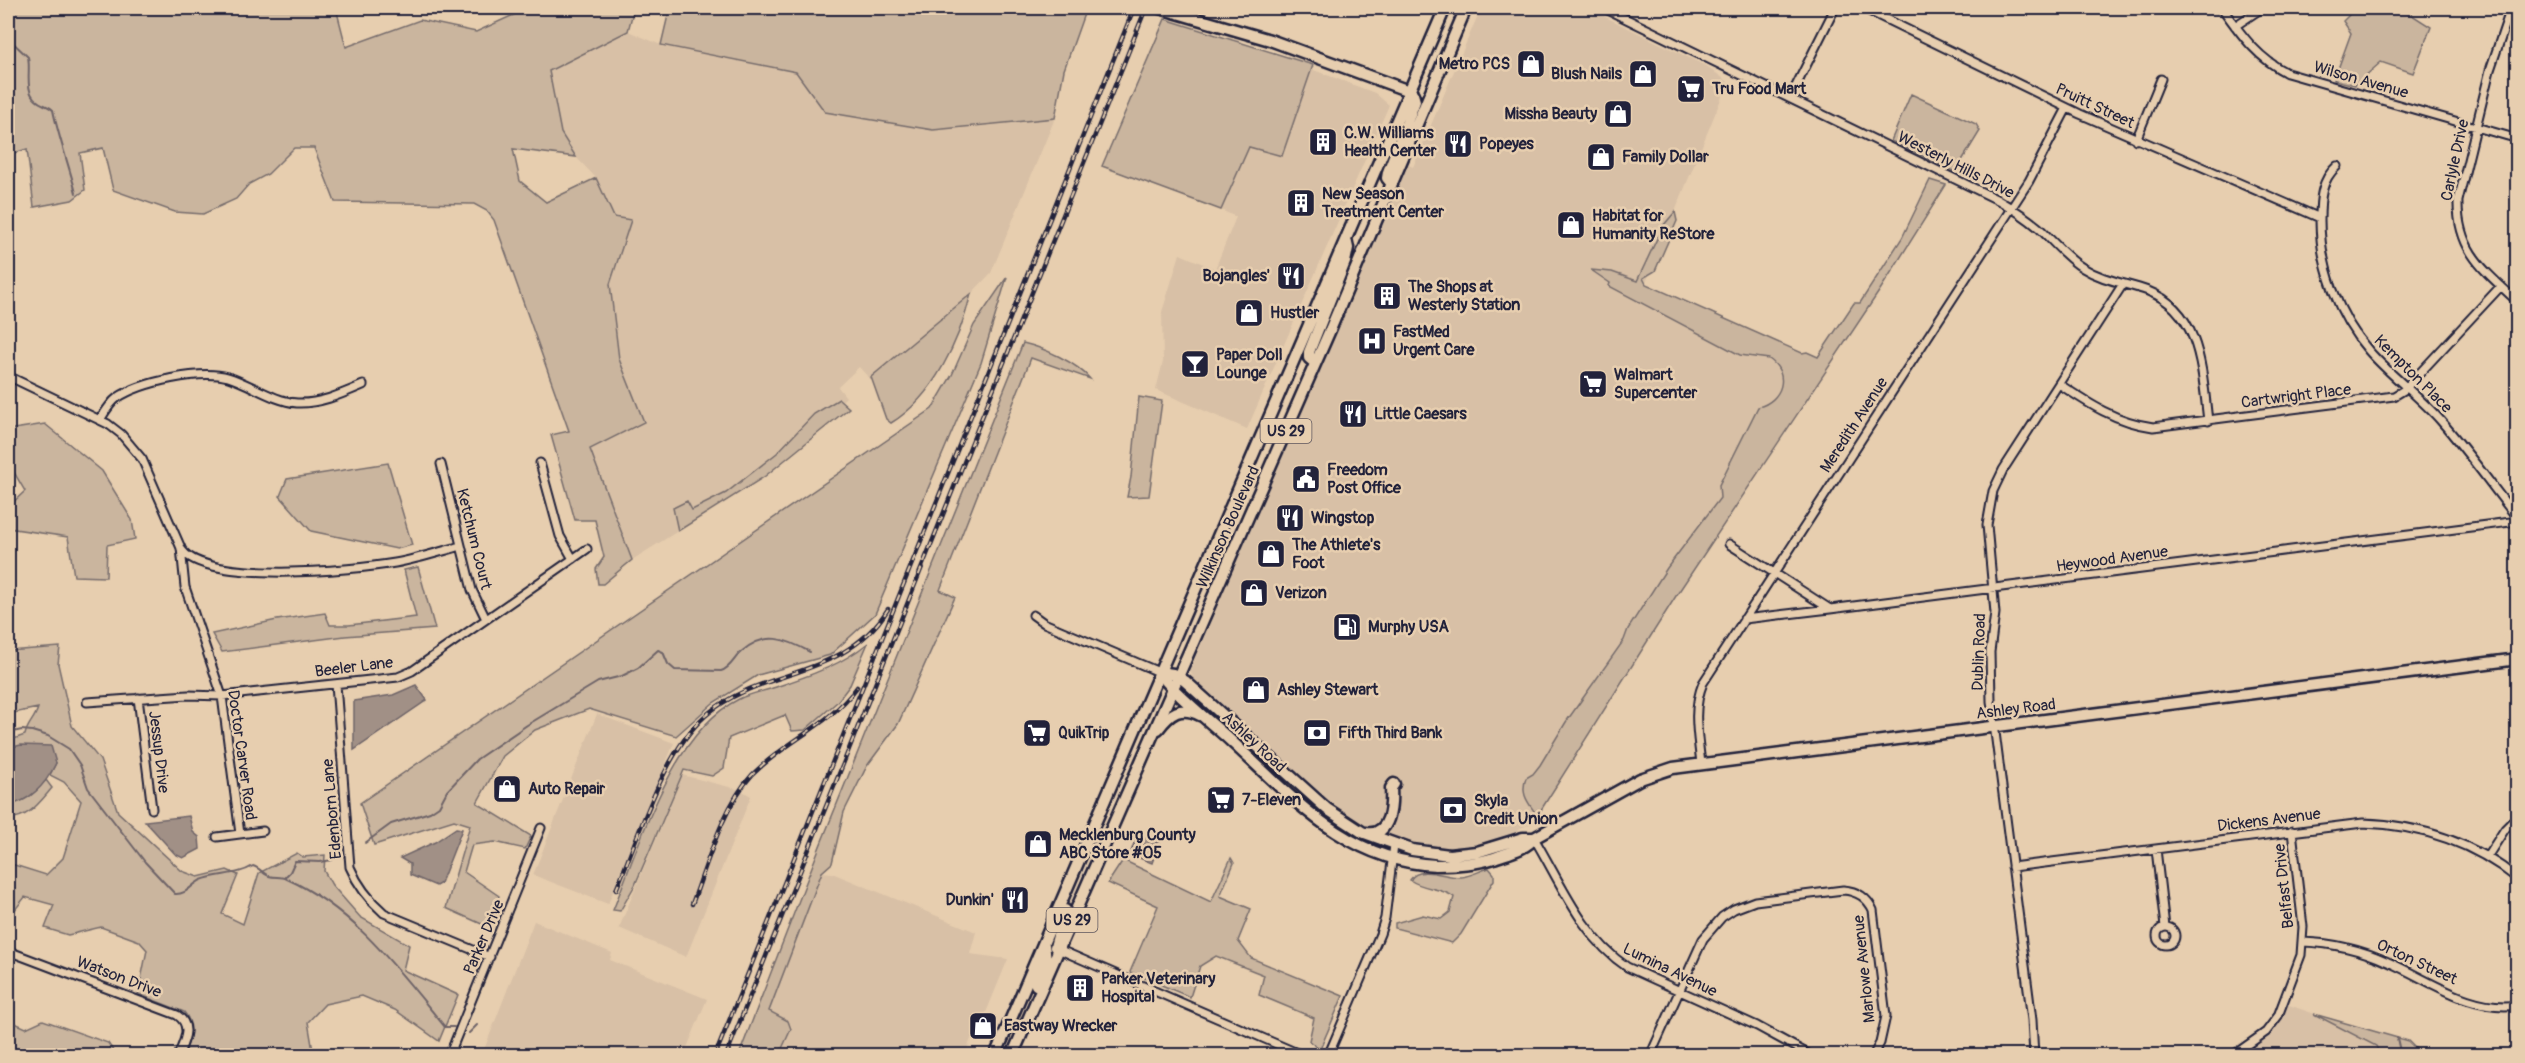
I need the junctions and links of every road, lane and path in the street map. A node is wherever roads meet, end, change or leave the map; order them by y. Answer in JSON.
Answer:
{"nodes":[{"id":1,"x":1160,"y":8,"type":"edge"},
{"id":2,"x":1445,"y":8,"type":"edge"},
{"id":3,"x":1466,"y":8,"type":"edge"},
{"id":4,"x":1605,"y":8,"type":"edge"},
{"id":5,"x":1835,"y":8,"type":"edge"},
{"id":6,"x":1863,"y":8,"type":"edge"},
{"id":7,"x":2222,"y":8,"type":"edge"},
{"id":8,"x":2262,"y":8,"type":"edge"},
{"id":9,"x":2511,"y":8,"type":"edge"},
{"id":10,"x":2235,"y":26,"type":"junction"},
{"id":11,"x":2161,"y":79,"type":"dead end"},
{"id":12,"x":1409,"y":91,"type":"junction"},
{"id":13,"x":1790,"y":98,"type":"junction"},
{"id":14,"x":2067,"y":108,"type":"junction"},
{"id":15,"x":2476,"y":127,"type":"junction"},
{"id":16,"x":2517,"y":139,"type":"edge"},
{"id":17,"x":2136,"y":140,"type":"junction"},
{"id":18,"x":2337,"y":166,"type":"dead end"},
{"id":19,"x":1392,"y":184,"type":"junction"},
{"id":20,"x":2012,"y":208,"type":"junction"},
{"id":21,"x":2320,"y":218,"type":"junction"},
{"id":22,"x":1346,"y":239,"type":"junction"},
{"id":23,"x":2123,"y":284,"type":"junction"},
{"id":24,"x":2501,"y":286,"type":"junction"},
{"id":25,"x":2517,"y":302,"type":"edge"},
{"id":26,"x":1316,"y":363,"type":"junction"},
{"id":27,"x":8,"y":376,"type":"edge"},
{"id":28,"x":2059,"y":384,"type":"junction"},
{"id":29,"x":363,"y":385,"type":"dead end"},
{"id":30,"x":2406,"y":387,"type":"junction"},
{"id":31,"x":100,"y":420,"type":"junction"},
{"id":32,"x":2208,"y":421,"type":"junction"},
{"id":33,"x":540,"y":463,"type":"dead end"},
{"id":34,"x":441,"y":464,"type":"dead end"},
{"id":35,"x":2517,"y":520,"type":"edge"},
{"id":36,"x":1729,"y":544,"type":"dead end"},
{"id":37,"x":461,"y":546,"type":"junction"},
{"id":38,"x":181,"y":548,"type":"junction"},
{"id":39,"x":587,"y":549,"type":"dead end"},
{"id":40,"x":573,"y":559,"type":"junction"},
{"id":41,"x":1774,"y":573,"type":"junction"},
{"id":42,"x":1994,"y":588,"type":"junction"},
{"id":43,"x":1830,"y":609,"type":"junction"},
{"id":44,"x":1033,"y":615,"type":"dead end"},
{"id":45,"x":486,"y":619,"type":"junction"},
{"id":46,"x":1744,"y":619,"type":"junction"},
{"id":47,"x":2517,"y":659,"type":"edge"},
{"id":48,"x":1160,"y":672,"type":"junction"},
{"id":49,"x":1178,"y":676,"type":"junction"},
{"id":50,"x":336,"y":684,"type":"junction"},
{"id":51,"x":1173,"y":687,"type":"junction"},
{"id":52,"x":222,"y":696,"type":"junction"},
{"id":53,"x":138,"y":699,"type":"junction"},
{"id":54,"x":87,"y":702,"type":"dead end"},
{"id":55,"x":1210,"y":722,"type":"junction"},
{"id":56,"x":1994,"y":727,"type":"junction"},
{"id":57,"x":1154,"y":731,"type":"junction"},
{"id":58,"x":1701,"y":764,"type":"junction"},
{"id":59,"x":1394,"y":784,"type":"dead end"},
{"id":60,"x":152,"y":809,"type":"dead end"},
{"id":61,"x":2517,"y":816,"type":"edge"},
{"id":62,"x":541,"y":828,"type":"dead end"},
{"id":63,"x":263,"y":831,"type":"dead end"},
{"id":64,"x":2292,"y":831,"type":"junction"},
{"id":65,"x":1362,"y":832,"type":"junction"},
{"id":66,"x":240,"y":834,"type":"junction"},
{"id":67,"x":217,"y":837,"type":"dead end"},
{"id":68,"x":1534,"y":838,"type":"junction"},
{"id":69,"x":1394,"y":845,"type":"junction"},
{"id":70,"x":2156,"y":849,"type":"junction"},
{"id":71,"x":1082,"y":856,"type":"junction"},
{"id":72,"x":2487,"y":857,"type":"junction"},
{"id":73,"x":1392,"y":858,"type":"junction"},
{"id":74,"x":2012,"y":867,"type":"junction"},
{"id":75,"x":2517,"y":879,"type":"edge"},
{"id":76,"x":2165,"y":927,"type":"dead end"},
{"id":77,"x":2303,"y":942,"type":"junction"},
{"id":78,"x":1044,"y":944,"type":"junction"},
{"id":79,"x":1058,"y":949,"type":"junction"},
{"id":80,"x":8,"y":951,"type":"edge"},
{"id":81,"x":490,"y":957,"type":"junction"},
{"id":82,"x":1679,"y":991,"type":"junction"},
{"id":83,"x":2517,"y":1005,"type":"edge"},
{"id":84,"x":1024,"y":1028,"type":"junction"},
{"id":85,"x":178,"y":1056,"type":"edge"},
{"id":86,"x":449,"y":1056,"type":"edge"},
{"id":87,"x":996,"y":1056,"type":"edge"},
{"id":88,"x":1012,"y":1056,"type":"edge"},
{"id":89,"x":1304,"y":1056,"type":"edge"},
{"id":90,"x":1328,"y":1056,"type":"edge"},
{"id":91,"x":1650,"y":1056,"type":"edge"},
{"id":92,"x":1812,"y":1056,"type":"edge"},
{"id":93,"x":1873,"y":1056,"type":"edge"},
{"id":94,"x":2034,"y":1056,"type":"edge"},
{"id":95,"x":2232,"y":1056,"type":"edge"}],
"edges":[{"from":1,"to":12,"type":"main road"},
{"from":2,"to":12,"type":"main road","name":"Wilkinson Boulevard","number":"US 29"},
{"from":3,"to":19,"type":"main road","name":"Wilkinson Boulevard","number":"US 29"},
{"from":4,"to":13,"type":"street","name":"Westerly Hills Drive"},
{"from":5,"to":13,"type":"street"},
{"from":6,"to":14,"type":"street","name":"Pruitt Street"},
{"from":7,"to":10,"type":"street","name":"Wilson Avenue"},
{"from":8,"to":10,"type":"street"},
{"from":9,"to":15,"type":"street","name":"Carlyle Drive"},
{"from":10,"to":15,"type":"street","name":"Wilson Avenue"},
{"from":11,"to":17,"type":"street"},
{"from":12,"to":19,"type":"main road"},
{"from":12,"to":22,"type":"main road","name":"Wilkinson Boulevard","number":"US 29"},
{"from":13,"to":20,"type":"street","name":"Westerly Hills Drive"},
{"from":14,"to":17,"type":"street","name":"Pruitt Street"},
{"from":14,"to":20,"type":"street","name":"Meredith Avenue"},
{"from":15,"to":16,"type":"street","name":"Wilson Avenue"},
{"from":15,"to":24,"type":"street","name":"Carlyle Drive"},
{"from":17,"to":21,"type":"street","name":"Pruitt Street"},
{"from":18,"to":21,"type":"street","name":"Kempton Place"},
{"from":19,"to":26,"type":"main road","name":"Wilkinson Boulevard","number":"US 29"},
{"from":20,"to":23,"type":"street","name":"Westerly Hills Drive"},
{"from":20,"to":41,"type":"street","name":"Meredith Avenue"},
{"from":21,"to":30,"type":"street","name":"Kempton Place"},
{"from":22,"to":26,"type":"main road"},
{"from":22,"to":48,"type":"main road","name":"Wilkinson Boulevard","number":"US 29"},
{"from":23,"to":28,"type":"street","name":"Dublin Road"},
{"from":23,"to":32,"type":"street","name":"Westerly Hills Drive"},
{"from":24,"to":25,"type":"street","name":"Carlyle Drive"},
{"from":24,"to":30,"type":"street","name":"Cartwright Place"},
{"from":26,"to":49,"type":"main road","name":"Wilkinson Boulevard","number":"US 29"},
{"from":27,"to":31,"type":"street","name":"Doctor Carver Road"},
{"from":28,"to":32,"type":"street","name":"Cartwright Place"},
{"from":28,"to":42,"type":"street","name":"Dublin Road"},
{"from":29,"to":31,"type":"street"},
{"from":30,"to":32,"type":"street","name":"Cartwright Place"},
{"from":30,"to":35,"type":"street","name":"Kempton Place"},
{"from":31,"to":38,"type":"street","name":"Doctor Carver Road"},
{"from":33,"to":40,"type":"street"},
{"from":34,"to":37,"type":"street","name":"Ketchum Court"},
{"from":35,"to":42,"type":"street","name":"Heywood Avenue"},
{"from":36,"to":41,"type":"street"},
{"from":37,"to":38,"type":"street"},
{"from":37,"to":45,"type":"street","name":"Ketchum Court"},
{"from":38,"to":52,"type":"street","name":"Doctor Carver Road"},
{"from":39,"to":40,"type":"street","name":"Beeler Lane"},
{"from":40,"to":45,"type":"street","name":"Beeler Lane"},
{"from":41,"to":43,"type":"street"},
{"from":41,"to":46,"type":"street","name":"Meredith Avenue"},
{"from":42,"to":43,"type":"street","name":"Heywood Avenue"},
{"from":42,"to":56,"type":"street","name":"Dublin Road"},
{"from":43,"to":46,"type":"street","name":"Heywood Avenue"},
{"from":44,"to":48,"type":"street","name":"Ashley Road"},
{"from":45,"to":50,"type":"street","name":"Beeler Lane"},
{"from":46,"to":58,"type":"street","name":"Meredith Avenue"},
{"from":47,"to":56,"type":"main road","name":"Ashley Road"},
{"from":48,"to":49,"type":"main road","name":"Ashley Road"},
{"from":48,"to":51,"type":"main road","name":"Ashley Road"},
{"from":48,"to":71,"type":"main road","name":"Wilkinson Boulevard","number":"US 29"},
{"from":49,"to":51,"type":"main road","name":"Wilkinson Boulevard","number":"US 29"},
{"from":49,"to":65,"type":"main road","name":"Ashley Road"},
{"from":50,"to":52,"type":"street","name":"Beeler Lane"},
{"from":50,"to":81,"type":"street","name":"Edenborn Lane"},
{"from":51,"to":55,"type":"main road","name":"Ashley Road"},
{"from":51,"to":57,"type":"main road","name":"Wilkinson Boulevard","number":"US 29"},
{"from":52,"to":53,"type":"street","name":"Beeler Lane"},
{"from":52,"to":66,"type":"street","name":"Doctor Carver Road"},
{"from":53,"to":54,"type":"street","name":"Beeler Lane"},
{"from":53,"to":60,"type":"street","name":"Jessup Drive"},
{"from":55,"to":57,"type":"main road"},
{"from":55,"to":73,"type":"main road","name":"Ashley Road"},
{"from":56,"to":58,"type":"main road","name":"Ashley Road"},
{"from":56,"to":74,"type":"street","name":"Dublin Road"},
{"from":57,"to":79,"type":"main road","name":"Wilkinson Boulevard","number":"US 29"},
{"from":58,"to":68,"type":"main road","name":"Ashley Road"},
{"from":59,"to":65,"type":"main road"},
{"from":61,"to":72,"type":"street"},
{"from":62,"to":81,"type":"street","name":"Parker Drive"},
{"from":63,"to":66,"type":"street"},
{"from":64,"to":70,"type":"street","name":"Dickens Avenue"},
{"from":64,"to":72,"type":"street","name":"Dickens Avenue"},
{"from":64,"to":77,"type":"street","name":"Belfast Drive"},
{"from":65,"to":69,"type":"main road","name":"Ashley Road"},
{"from":66,"to":67,"type":"street"},
{"from":68,"to":69,"type":"main road","name":"Ashley Road"},
{"from":68,"to":73,"type":"main road","name":"Ashley Road"},
{"from":68,"to":82,"type":"street","name":"Lumina Avenue"},
{"from":69,"to":73,"type":"street"},
{"from":70,"to":74,"type":"street","name":"Dickens Avenue"},
{"from":70,"to":76,"type":"street"},
{"from":71,"to":78,"type":"main road","name":"Wilkinson Boulevard","number":"US 29"},
{"from":71,"to":79,"type":"main road"},
{"from":72,"to":75,"type":"street","name":"Dickens Avenue"},
{"from":73,"to":90,"type":"street"},
{"from":74,"to":94,"type":"street","name":"Dublin Road"},
{"from":77,"to":83,"type":"street","name":"Orton Street"},
{"from":77,"to":95,"type":"street","name":"Belfast Drive"},
{"from":78,"to":84,"type":"main road"},
{"from":78,"to":87,"type":"main road","name":"Wilkinson Boulevard","number":"US 29"},
{"from":79,"to":84,"type":"main road","name":"Wilkinson Boulevard","number":"US 29"},
{"from":79,"to":89,"type":"street"},
{"from":80,"to":85,"type":"street","name":"Watson Drive"},
{"from":81,"to":86,"type":"street","name":"Parker Drive"},
{"from":82,"to":91,"type":"street","name":"Marlowe Avenue"},
{"from":82,"to":92,"type":"street","name":"Lumina Avenue"},
{"from":82,"to":93,"type":"street","name":"Marlowe Avenue"},
{"from":84,"to":88,"type":"main road","name":"Wilkinson Boulevard","number":"US 29"}]}
